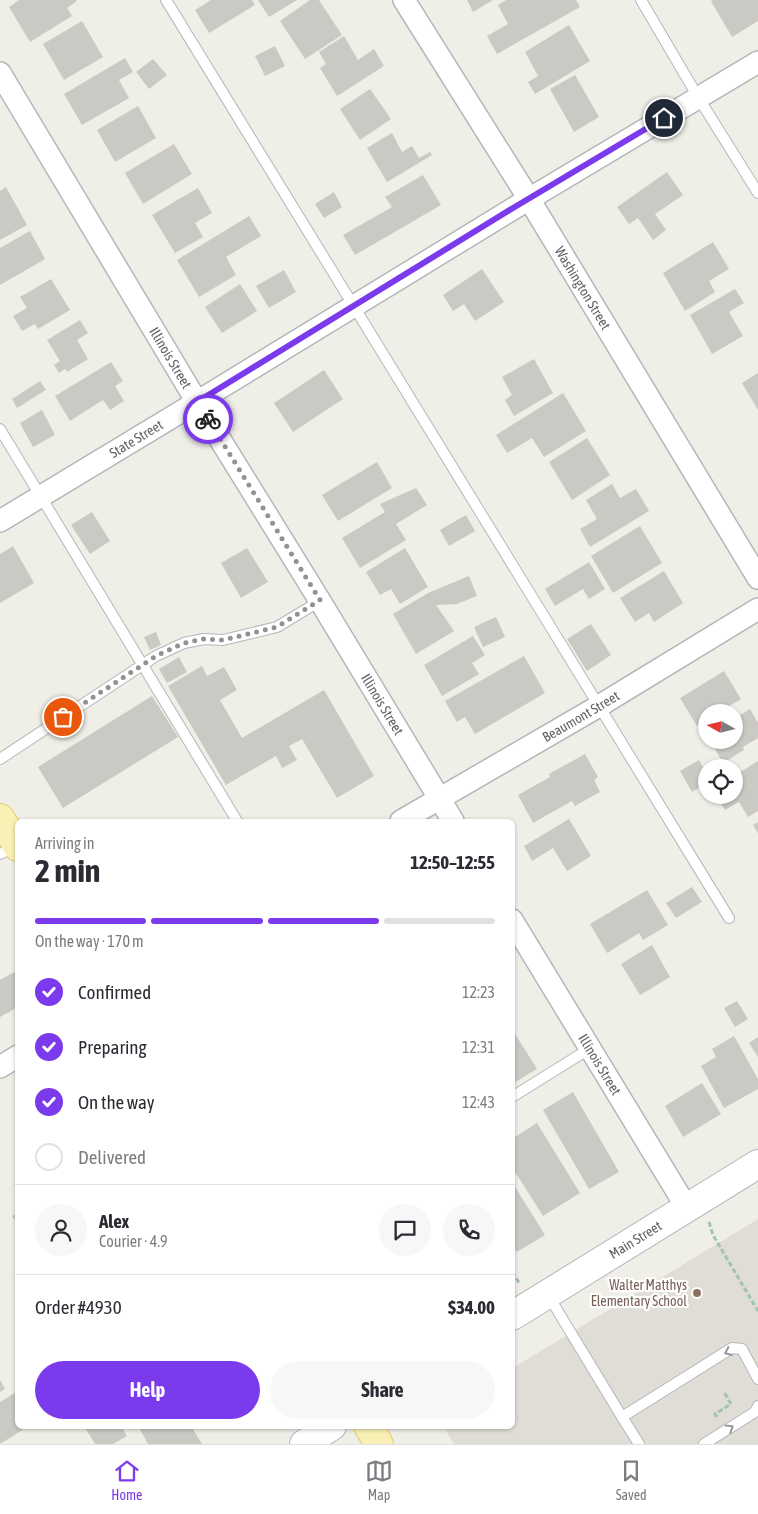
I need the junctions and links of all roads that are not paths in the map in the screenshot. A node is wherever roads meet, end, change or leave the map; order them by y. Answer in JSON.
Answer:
{"nodes":[{"id":1,"x":166,"y":0,"type":"edge"},
{"id":2,"x":404,"y":0,"type":"edge"},
{"id":3,"x":641,"y":0,"type":"edge"},
{"id":4,"x":758,"y":62,"type":"edge"},
{"id":5,"x":0,"y":73,"type":"edge"},
{"id":6,"x":698,"y":97,"type":"junction"},
{"id":7,"x":758,"y":193,"type":"edge"},
{"id":8,"x":529,"y":199,"type":"junction"},
{"id":9,"x":354,"y":306,"type":"junction"},
{"id":10,"x":197,"y":402,"type":"junction"},
{"id":11,"x":0,"y":429,"type":"edge"},
{"id":12,"x":41,"y":497,"type":"junction"},
{"id":13,"x":0,"y":521,"type":"edge"},
{"id":14,"x":758,"y":578,"type":"edge"},
{"id":15,"x":320,"y":600,"type":"junction"},
{"id":16,"x":758,"y":609,"type":"edge"},
{"id":17,"x":142,"y":666,"type":"junction"},
{"id":18,"x":599,"y":706,"type":"junction"},
{"id":19,"x":0,"y":759,"type":"edge"},
{"id":20,"x":439,"y":798,"type":"junction"},
{"id":21,"x":0,"y":818,"type":"edge"},
{"id":22,"x":236,"y":819,"type":"edge"},
{"id":23,"x":404,"y":819,"type":"edge"},
{"id":24,"x":452,"y":819,"type":"edge"},
{"id":25,"x":11,"y":849,"type":"edge"},
{"id":26,"x":729,"y":918,"type":"dead end"},
{"id":27,"x":515,"y":925,"type":"edge"},
{"id":28,"x":589,"y":1049,"type":"junction"},
{"id":29,"x":15,"y":1058,"type":"edge"},
{"id":30,"x":0,"y":1067,"type":"edge"},
{"id":31,"x":515,"y":1095,"type":"edge"},
{"id":32,"x":758,"y":1164,"type":"edge"},
{"id":33,"x":694,"y":1203,"type":"junction"},
{"id":34,"x":548,"y":1294,"type":"junction"},
{"id":35,"x":515,"y":1314,"type":"edge"},
{"id":36,"x":758,"y":1378,"type":"edge"},
{"id":37,"x":758,"y":1406,"type":"edge"},
{"id":38,"x":622,"y":1417,"type":"junction"},
{"id":39,"x":327,"y":1429,"type":"edge"},
{"id":40,"x":370,"y":1429,"type":"edge"},
{"id":41,"x":304,"y":1444,"type":"edge"},
{"id":42,"x":379,"y":1444,"type":"edge"},
{"id":43,"x":639,"y":1444,"type":"edge"},
{"id":44,"x":704,"y":1444,"type":"edge"}],
"edges":[{"from":1,"to":9,"type":"lane"},
{"from":2,"to":8,"type":"street","name":"Washington Street"},
{"from":3,"to":6,"type":"lane"},
{"from":4,"to":6,"type":"street","name":"State Street"},
{"from":5,"to":10,"type":"street","name":"Illinois Street"},
{"from":6,"to":7,"type":"lane"},
{"from":6,"to":8,"type":"street","name":"State Street"},
{"from":8,"to":9,"type":"street","name":"State Street"},
{"from":8,"to":14,"type":"street","name":"Washington Street"},
{"from":9,"to":10,"type":"street","name":"State Street"},
{"from":9,"to":18,"type":"lane"},
{"from":10,"to":12,"type":"street","name":"State Street"},
{"from":10,"to":15,"type":"street","name":"Illinois Street"},
{"from":11,"to":12,"type":"lane"},
{"from":12,"to":13,"type":"street","name":"State Street"},
{"from":12,"to":17,"type":"lane"},
{"from":15,"to":17,"type":"lane"},
{"from":15,"to":20,"type":"street","name":"Illinois Street"},
{"from":16,"to":18,"type":"street","name":"Beaumont Street"},
{"from":17,"to":19,"type":"lane"},
{"from":17,"to":22,"type":"lane"},
{"from":18,"to":20,"type":"street","name":"Beaumont Street"},
{"from":18,"to":26,"type":"lane"},
{"from":20,"to":23,"type":"street","name":"Beaumont Street"},
{"from":20,"to":24,"type":"street","name":"Illinois Street"},
{"from":21,"to":25,"type":"main road"},
{"from":27,"to":28,"type":"street","name":"Illinois Street"},
{"from":28,"to":31,"type":"lane"},
{"from":28,"to":33,"type":"street","name":"Illinois Street"},
{"from":29,"to":30,"type":"street"},
{"from":32,"to":33,"type":"street","name":"Main Street"},
{"from":33,"to":34,"type":"street","name":"Main Street"},
{"from":34,"to":35,"type":"street","name":"Main Street"},
{"from":34,"to":38,"type":"lane"},
{"from":36,"to":38,"type":"lane","one_way":true},
{"from":44,"to":37,"type":"lane","one_way":true},
{"from":38,"to":43,"type":"lane"},
{"from":39,"to":41,"type":"street"},
{"from":40,"to":42,"type":"main road"}]}
